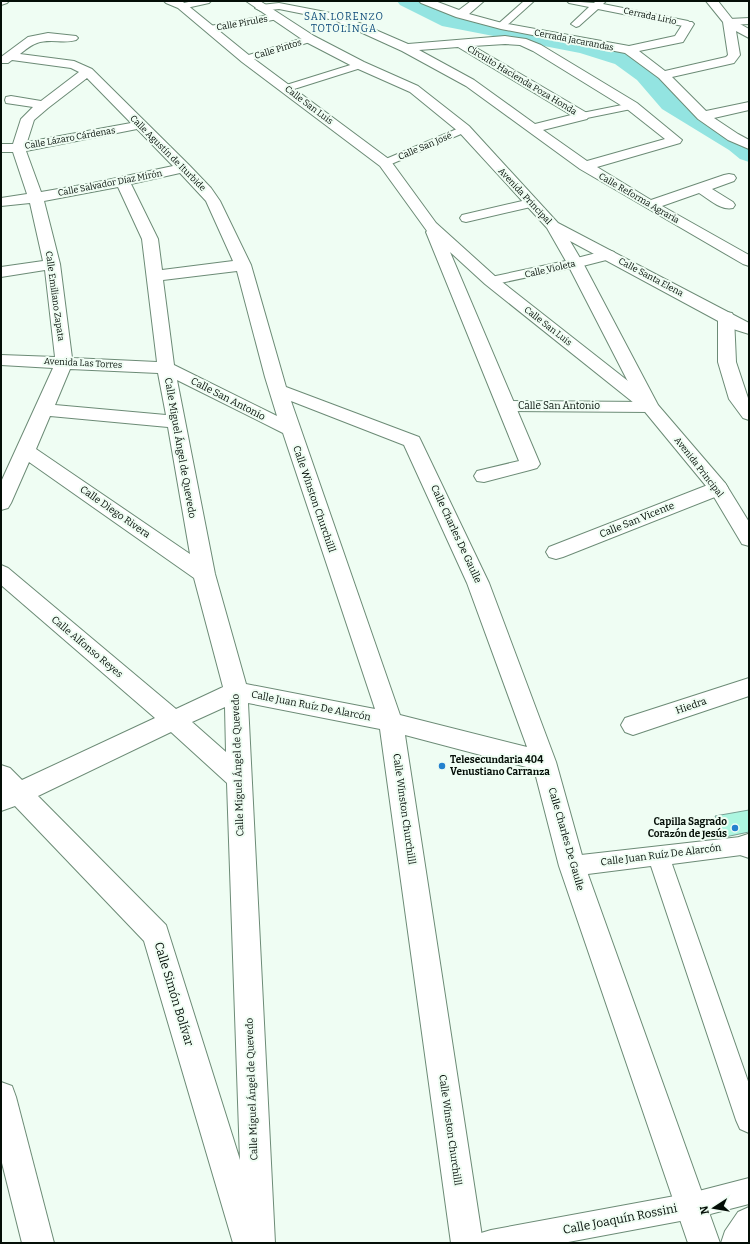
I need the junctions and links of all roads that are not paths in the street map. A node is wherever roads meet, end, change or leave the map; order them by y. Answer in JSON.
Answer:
{"nodes":[{"id":1,"x":206,"y":1,"type":"edge"},
{"id":2,"x":425,"y":1,"type":"edge"},
{"id":3,"x":478,"y":1,"type":"edge"},
{"id":4,"x":529,"y":1,"type":"edge"},
{"id":5,"x":572,"y":1,"type":"edge"},
{"id":6,"x":712,"y":1,"type":"edge"},
{"id":7,"x":176,"y":3,"type":"edge"},
{"id":8,"x":599,"y":3,"type":"edge"},
{"id":9,"x":256,"y":4,"type":"edge"},
{"id":10,"x":280,"y":8,"type":"edge"},
{"id":11,"x":460,"y":14,"type":"junction"},
{"id":12,"x":749,"y":21,"type":"edge"},
{"id":13,"x":729,"y":22,"type":"junction"},
{"id":14,"x":576,"y":24,"type":"dead end"},
{"id":15,"x":688,"y":24,"type":"joint"},
{"id":16,"x":501,"y":26,"type":"junction"},
{"id":17,"x":210,"y":29,"type":"junction"},
{"id":18,"x":749,"y":34,"type":"edge"},
{"id":19,"x":72,"y":38,"type":"dead end"},
{"id":20,"x":310,"y":39,"type":"junction"},
{"id":21,"x":461,"y":44,"type":"junction"},
{"id":22,"x":406,"y":48,"type":"junction"},
{"id":23,"x":629,"y":50,"type":"junction"},
{"id":24,"x":5,"y":59,"type":"edge"},
{"id":25,"x":246,"y":59,"type":"junction"},
{"id":26,"x":360,"y":65,"type":"junction"},
{"id":27,"x":88,"y":72,"type":"junction"},
{"id":28,"x":663,"y":74,"type":"junction"},
{"id":29,"x":286,"y":88,"type":"junction"},
{"id":30,"x":11,"y":100,"type":"dead end"},
{"id":31,"x":43,"y":106,"type":"junction"},
{"id":32,"x":632,"y":106,"type":"junction"},
{"id":33,"x":749,"y":106,"type":"edge"},
{"id":34,"x":582,"y":116,"type":"junction"},
{"id":35,"x":703,"y":116,"type":"junction"},
{"id":36,"x":139,"y":125,"type":"junction"},
{"id":37,"x":534,"y":128,"type":"junction"},
{"id":38,"x":464,"y":129,"type":"junction"},
{"id":39,"x":749,"y":133,"type":"edge"},
{"id":40,"x":733,"y":137,"type":"junction"},
{"id":41,"x":749,"y":145,"type":"edge"},
{"id":42,"x":1,"y":148,"type":"edge"},
{"id":43,"x":18,"y":148,"type":"junction"},
{"id":44,"x":385,"y":163,"type":"junction"},
{"id":45,"x":585,"y":166,"type":"junction"},
{"id":46,"x":184,"y":168,"type":"junction"},
{"id":47,"x":729,"y":178,"type":"dead end"},
{"id":48,"x":124,"y":182,"type":"junction"},
{"id":49,"x":701,"y":188,"type":"junction"},
{"id":50,"x":36,"y":198,"type":"junction"},
{"id":51,"x":1,"y":202,"type":"edge"},
{"id":52,"x":531,"y":203,"type":"junction"},
{"id":53,"x":650,"y":205,"type":"junction"},
{"id":54,"x":728,"y":205,"type":"dead end"},
{"id":55,"x":466,"y":218,"type":"dead end"},
{"id":56,"x":431,"y":226,"type":"junction"},
{"id":57,"x":553,"y":226,"type":"junction"},
{"id":58,"x":608,"y":254,"type":"junction"},
{"id":59,"x":749,"y":261,"type":"edge"},
{"id":60,"x":575,"y":263,"type":"junction"},
{"id":61,"x":52,"y":264,"type":"junction"},
{"id":62,"x":243,"y":265,"type":"junction"},
{"id":63,"x":1,"y":272,"type":"edge"},
{"id":64,"x":154,"y":276,"type":"junction"},
{"id":65,"x":491,"y":282,"type":"junction"},
{"id":66,"x":726,"y":317,"type":"junction"},
{"id":67,"x":749,"y":329,"type":"edge"},
{"id":68,"x":1,"y":360,"type":"edge"},
{"id":69,"x":64,"y":362,"type":"junction"},
{"id":70,"x":166,"y":368,"type":"junction"},
{"id":71,"x":278,"y":390,"type":"junction"},
{"id":72,"x":506,"y":406,"type":"junction"},
{"id":73,"x":650,"y":407,"type":"junction"},
{"id":74,"x":44,"y":410,"type":"junction"},
{"id":75,"x":749,"y":414,"type":"edge"},
{"id":76,"x":175,"y":422,"type":"junction"},
{"id":77,"x":291,"y":430,"type":"junction"},
{"id":78,"x":26,"y":451,"type":"junction"},
{"id":79,"x":484,"y":476,"type":"dead end"},
{"id":80,"x":718,"y":488,"type":"junction"},
{"id":81,"x":1,"y":503,"type":"edge"},
{"id":82,"x":749,"y":539,"type":"edge"},
{"id":83,"x":556,"y":552,"type":"dead end"},
{"id":84,"x":1,"y":573,"type":"edge"},
{"id":85,"x":204,"y":574,"type":"junction"},
{"id":86,"x":749,"y":686,"type":"edge"},
{"id":87,"x":236,"y":691,"type":"junction"},
{"id":88,"x":174,"y":720,"type":"junction"},
{"id":89,"x":391,"y":722,"type":"junction"},
{"id":90,"x":633,"y":725,"type":"dead end"},
{"id":91,"x":544,"y":762,"type":"junction"},
{"id":92,"x":239,"y":778,"type":"junction"},
{"id":93,"x":7,"y":789,"type":"edge"},
{"id":94,"x":749,"y":845,"type":"edge"},
{"id":95,"x":658,"y":855,"type":"junction"},
{"id":96,"x":572,"y":866,"type":"junction"},
{"id":97,"x":1,"y":1097,"type":"edge"},
{"id":98,"x":749,"y":1120,"type":"edge"},
{"id":99,"x":749,"y":1191,"type":"edge"},
{"id":100,"x":690,"y":1206,"type":"junction"},
{"id":101,"x":749,"y":1223,"type":"edge"},
{"id":102,"x":38,"y":1243,"type":"edge"},
{"id":103,"x":249,"y":1243,"type":"edge"},
{"id":104,"x":259,"y":1243,"type":"edge"},
{"id":105,"x":467,"y":1243,"type":"edge"},
{"id":106,"x":491,"y":1243,"type":"edge"},
{"id":107,"x":704,"y":1243,"type":"edge"},
{"id":108,"x":737,"y":1243,"type":"edge"}],
"edges":[{"from":1,"to":7,"type":"street"},
{"from":2,"to":11,"type":"street","name":"Cerrada Jacarandas"},
{"from":3,"to":11,"type":"street"},
{"from":4,"to":16,"type":"street"},
{"from":5,"to":8,"type":"street","name":"Cerrada Lirio"},
{"from":6,"to":13,"type":"street"},
{"from":7,"to":17,"type":"street","name":"Calle San Luis"},
{"from":8,"to":14,"type":"street"},
{"from":8,"to":15,"type":"street","name":"Cerrada Lirio"},
{"from":9,"to":10,"type":"street","name":"Avenida Principal"},
{"from":10,"to":17,"type":"street","name":"Calle Pirules"},
{"from":10,"to":20,"type":"street","name":"Avenida Principal"},
{"from":10,"to":22,"type":"street","name":"Calle Reforma Agraria"},
{"from":11,"to":16,"type":"street","name":"Cerrada Jacarandas"},
{"from":12,"to":13,"type":"street"},
{"from":13,"to":18,"type":"street"},
{"from":13,"to":28,"type":"street"},
{"from":15,"to":23,"type":"street","name":"Cerrada Lirio"},
{"from":16,"to":23,"type":"street","name":"Cerrada Jacarandas"},
{"from":17,"to":25,"type":"street","name":"Calle San Luis"},
{"from":19,"to":24,"type":"street"},
{"from":20,"to":25,"type":"street","name":"Calle Pintos"},
{"from":20,"to":26,"type":"street","name":"Avenida Principal"},
{"from":21,"to":22,"type":"street"},
{"from":21,"to":32,"type":"street"},
{"from":21,"to":34,"type":"street","name":"Circuito Hacienda Poza Honda"},
{"from":22,"to":37,"type":"street","name":"Calle Reforma Agraria"},
{"from":23,"to":28,"type":"street","name":"Cerrada Jacarandas"},
{"from":24,"to":27,"type":"street","name":"Calle Agustín de Iturbide"},
{"from":25,"to":29,"type":"street","name":"Calle San Luis"},
{"from":26,"to":29,"type":"street"},
{"from":26,"to":38,"type":"street","name":"Avenida Principal"},
{"from":27,"to":31,"type":"street"},
{"from":27,"to":36,"type":"street","name":"Calle Agustín de Iturbide"},
{"from":28,"to":35,"type":"street","name":"Cerrada Jacarandas"},
{"from":29,"to":44,"type":"street","name":"Calle San Luis"},
{"from":30,"to":31,"type":"street"},
{"from":31,"to":43,"type":"street"},
{"from":32,"to":34,"type":"street"},
{"from":32,"to":45,"type":"street"},
{"from":33,"to":35,"type":"street"},
{"from":34,"to":37,"type":"street"},
{"from":35,"to":40,"type":"street","name":"Cerrada Jacarandas"},
{"from":36,"to":43,"type":"street","name":"Calle Lázaro Cárdenas"},
{"from":36,"to":46,"type":"street","name":"Calle Agustín de Iturbide"},
{"from":37,"to":45,"type":"street","name":"Calle Reforma Agraria"},
{"from":38,"to":44,"type":"street","name":"Calle San José"},
{"from":38,"to":52,"type":"street","name":"Avenida Principal"},
{"from":39,"to":40,"type":"street"},
{"from":40,"to":41,"type":"street","name":"Cerrada Jacarandas"},
{"from":42,"to":43,"type":"street","name":"Calle Lázaro Cárdenas"},
{"from":43,"to":50,"type":"street","name":"Calle Emiliano Zapata"},
{"from":44,"to":56,"type":"street","name":"Calle San Luis"},
{"from":45,"to":53,"type":"street","name":"Calle Reforma Agraria"},
{"from":46,"to":48,"type":"street","name":"Calle Salvador Díaz Mirón"},
{"from":46,"to":62,"type":"street","name":"Calle Agustín de Iturbide"},
{"from":47,"to":49,"type":"street"},
{"from":48,"to":50,"type":"street","name":"Calle Salvador Díaz Mirón"},
{"from":48,"to":64,"type":"street","name":"Calle Miguel Ángel de Quevedo"},
{"from":49,"to":53,"type":"street"},
{"from":49,"to":54,"type":"street"},
{"from":50,"to":51,"type":"street","name":"Calle Salvador Díaz Mirón"},
{"from":50,"to":61,"type":"street","name":"Calle Emiliano Zapata"},
{"from":52,"to":55,"type":"street"},
{"from":52,"to":57,"type":"street","name":"Avenida Principal"},
{"from":53,"to":59,"type":"street","name":"Calle Reforma Agraria"},
{"from":56,"to":65,"type":"street","name":"Calle San Luis"},
{"from":56,"to":72,"type":"street","name":"Calle San Luis"},
{"from":57,"to":58,"type":"street","name":"Calle Santa Elena"},
{"from":57,"to":60,"type":"street","name":"Avenida Principal"},
{"from":58,"to":60,"type":"street","name":"Calle Violeta"},
{"from":58,"to":66,"type":"street","name":"Calle Santa Elena"},
{"from":60,"to":65,"type":"street","name":"Calle Violeta"},
{"from":60,"to":73,"type":"street","name":"Avenida Principal"},
{"from":61,"to":63,"type":"street"},
{"from":61,"to":69,"type":"street","name":"Calle Emiliano Zapata"},
{"from":62,"to":64,"type":"street"},
{"from":62,"to":71,"type":"street","name":"Calle Agustín de Iturbide"},
{"from":64,"to":70,"type":"street","name":"Calle Miguel Ángel de Quevedo"},
{"from":65,"to":73,"type":"street","name":"Calle San Luis"},
{"from":66,"to":67,"type":"street","name":"Calle Santa Elena"},
{"from":66,"to":75,"type":"street"},
{"from":68,"to":69,"type":"street","name":"Avenida Las Torres"},
{"from":69,"to":70,"type":"street","name":"Avenida Las Torres"},
{"from":69,"to":74,"type":"street"},
{"from":70,"to":76,"type":"street","name":"Calle Miguel Ángel de Quevedo"},
{"from":70,"to":77,"type":"street","name":"Calle San Antonio"},
{"from":71,"to":77,"type":"street","name":"Calle Winston Churchilll"},
{"from":71,"to":91,"type":"street","name":"Calle Charles De Gaulle"},
{"from":72,"to":73,"type":"street","name":"Calle San Antonio"},
{"from":72,"to":79,"type":"street","name":"Calle San Antonio"},
{"from":73,"to":80,"type":"street","name":"Avenida Principal"},
{"from":74,"to":76,"type":"street"},
{"from":74,"to":78,"type":"street"},
{"from":76,"to":85,"type":"street","name":"Calle Miguel Ángel de Quevedo"},
{"from":77,"to":89,"type":"street","name":"Calle Winston Churchilll"},
{"from":78,"to":81,"type":"street"},
{"from":78,"to":85,"type":"street","name":"Calle Diego Rivera"},
{"from":80,"to":82,"type":"street","name":"Avenida Principal"},
{"from":80,"to":83,"type":"street","name":"Calle San Vicente"},
{"from":84,"to":88,"type":"street","name":"Calle Alfonso Reyes"},
{"from":85,"to":87,"type":"street","name":"Calle Miguel Ángel de Quevedo"},
{"from":86,"to":90,"type":"street","name":"Hiedra"},
{"from":87,"to":88,"type":"street"},
{"from":87,"to":89,"type":"street","name":"Calle Juan Ruíz De Alarcón"},
{"from":87,"to":92,"type":"street","name":"Calle Miguel Ángel de Quevedo"},
{"from":88,"to":92,"type":"street","name":"Calle Alfonso Reyes"},
{"from":88,"to":93,"type":"street"},
{"from":89,"to":91,"type":"street","name":"Calle Juan Ruíz De Alarcón"},
{"from":89,"to":105,"type":"street","name":"Calle Winston Churchilll"},
{"from":91,"to":96,"type":"street","name":"Calle Charles De Gaulle"},
{"from":92,"to":104,"type":"street","name":"Calle Miguel Ángel de Quevedo"},
{"from":93,"to":103,"type":"street","name":"Calle Simón Bolívar"},
{"from":94,"to":95,"type":"street","name":"Calle Juan Ruíz De Alarcón"},
{"from":95,"to":96,"type":"street","name":"Calle Juan Ruíz De Alarcón"},
{"from":95,"to":98,"type":"street"},
{"from":96,"to":100,"type":"street","name":"Calle Charles De Gaulle"},
{"from":97,"to":102,"type":"street"},
{"from":99,"to":100,"type":"street","name":"Calle Joaquín Rossini"},
{"from":100,"to":106,"type":"street","name":"Calle Joaquín Rossini"},
{"from":100,"to":107,"type":"street","name":"Calle Charles De Gaulle"},
{"from":101,"to":108,"type":"street"}]}
